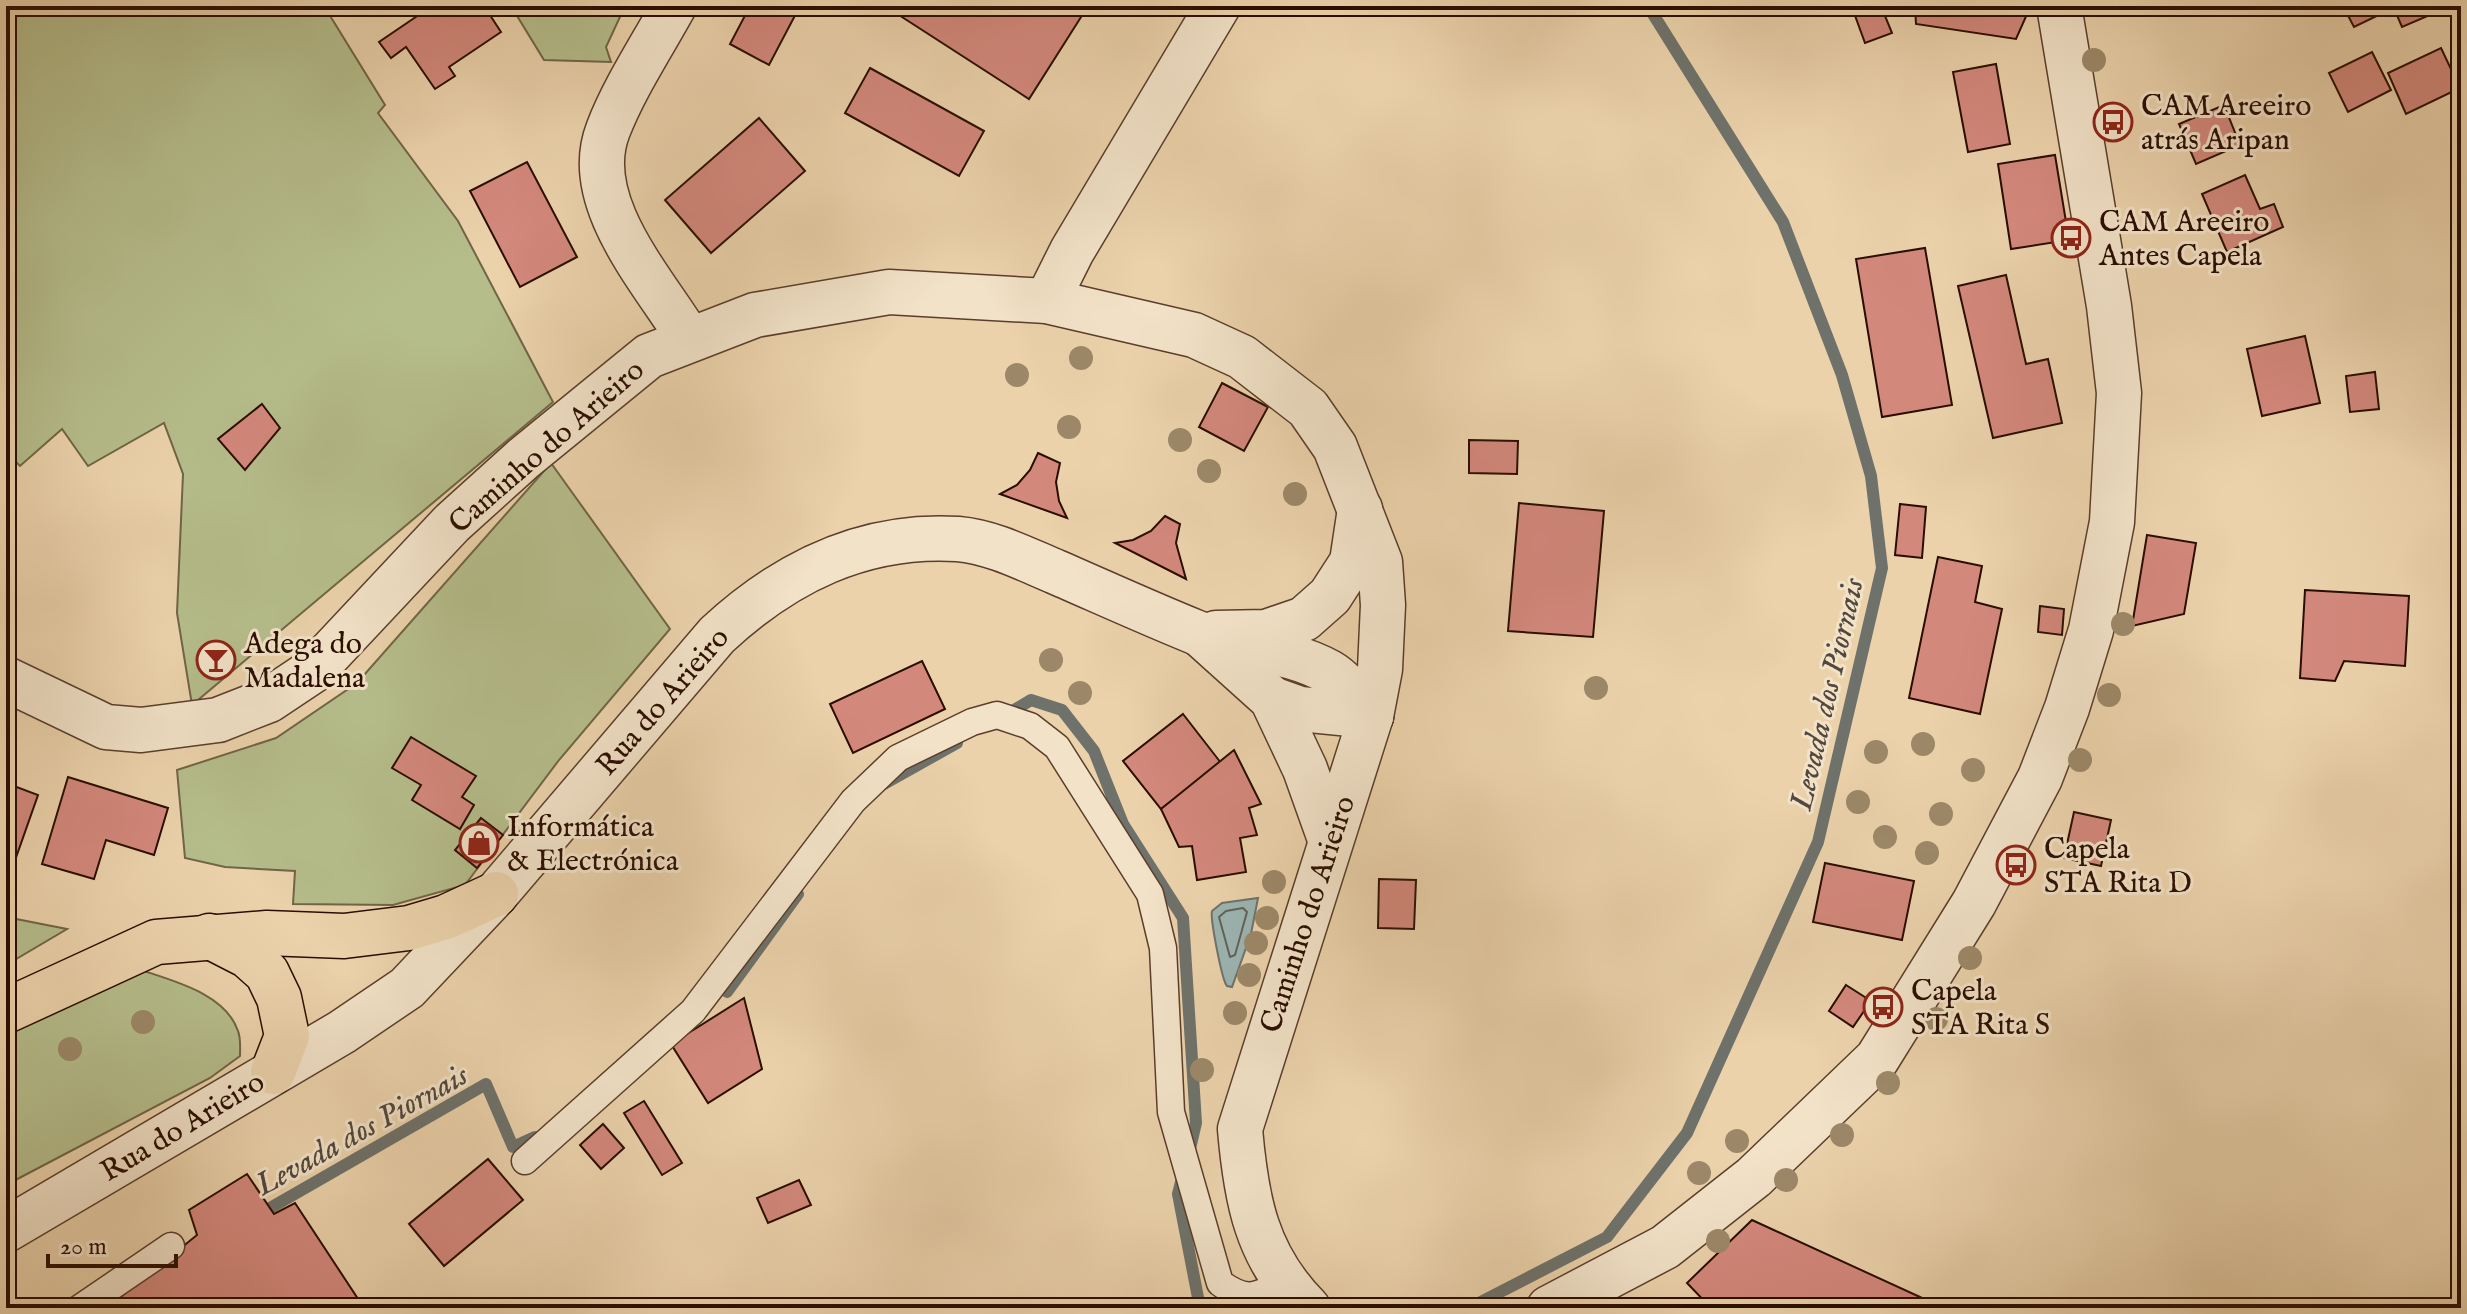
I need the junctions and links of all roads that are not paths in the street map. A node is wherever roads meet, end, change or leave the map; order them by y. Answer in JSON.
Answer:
{"nodes":[{"id":1,"x":674,"y":6,"type":"edge"},
{"id":2,"x":1218,"y":6,"type":"edge"},
{"id":3,"x":2059,"y":6,"type":"edge"},
{"id":4,"x":1047,"y":301,"type":"junction"},
{"id":5,"x":689,"y":339,"type":"junction"},
{"id":6,"x":1361,"y":507,"type":"junction"},
{"id":7,"x":1199,"y":633,"type":"junction"},
{"id":8,"x":6,"y":679,"type":"edge"},
{"id":9,"x":1272,"y":699,"type":"junction"},
{"id":10,"x":1371,"y":716,"type":"junction"},
{"id":11,"x":1330,"y":839,"type":"junction"},
{"id":12,"x":496,"y":894,"type":"junction"},
{"id":13,"x":209,"y":936,"type":"junction"},
{"id":14,"x":6,"y":1011,"type":"edge"},
{"id":15,"x":273,"y":1072,"type":"junction"},
{"id":16,"x":525,"y":1161,"type":"dead end"},
{"id":17,"x":6,"y":1230,"type":"edge"},
{"id":18,"x":171,"y":1246,"type":"dead end"},
{"id":19,"x":1295,"y":1295,"type":"edge"},
{"id":20,"x":80,"y":1308,"type":"edge"},
{"id":21,"x":1549,"y":1308,"type":"edge"}],
"edges":[{"from":1,"to":5,"type":"street"},
{"from":2,"to":4,"type":"street"},
{"from":3,"to":21,"type":"street"},
{"from":4,"to":5,"type":"street","name":"Caminho do Arieiro"},
{"from":4,"to":6,"type":"street","name":"Caminho do Arieiro"},
{"from":5,"to":8,"type":"street","name":"Caminho do Arieiro"},
{"from":6,"to":7,"type":"street"},
{"from":6,"to":10,"type":"street","name":"Caminho do Arieiro"},
{"from":7,"to":9,"type":"street","name":"Rua do Arieiro"},
{"from":7,"to":10,"type":"street","name":"Rua do Arieiro"},
{"from":7,"to":12,"type":"street","name":"Rua do Arieiro"},
{"from":9,"to":10,"type":"street","name":"Rua do Arieiro"},
{"from":9,"to":11,"type":"street","name":"Rua do Arieiro"},
{"from":10,"to":11,"type":"street","name":"Caminho do Arieiro"},
{"from":11,"to":19,"type":"street","name":"Caminho do Arieiro"},
{"from":12,"to":13,"type":"highway"},
{"from":12,"to":15,"type":"street","name":"Rua do Arieiro"},
{"from":13,"to":14,"type":"highway"},
{"from":13,"to":15,"type":"highway"},
{"from":15,"to":17,"type":"street","name":"Rua do Arieiro"},
{"from":16,"to":19,"type":"lane"},
{"from":18,"to":20,"type":"lane"}]}
